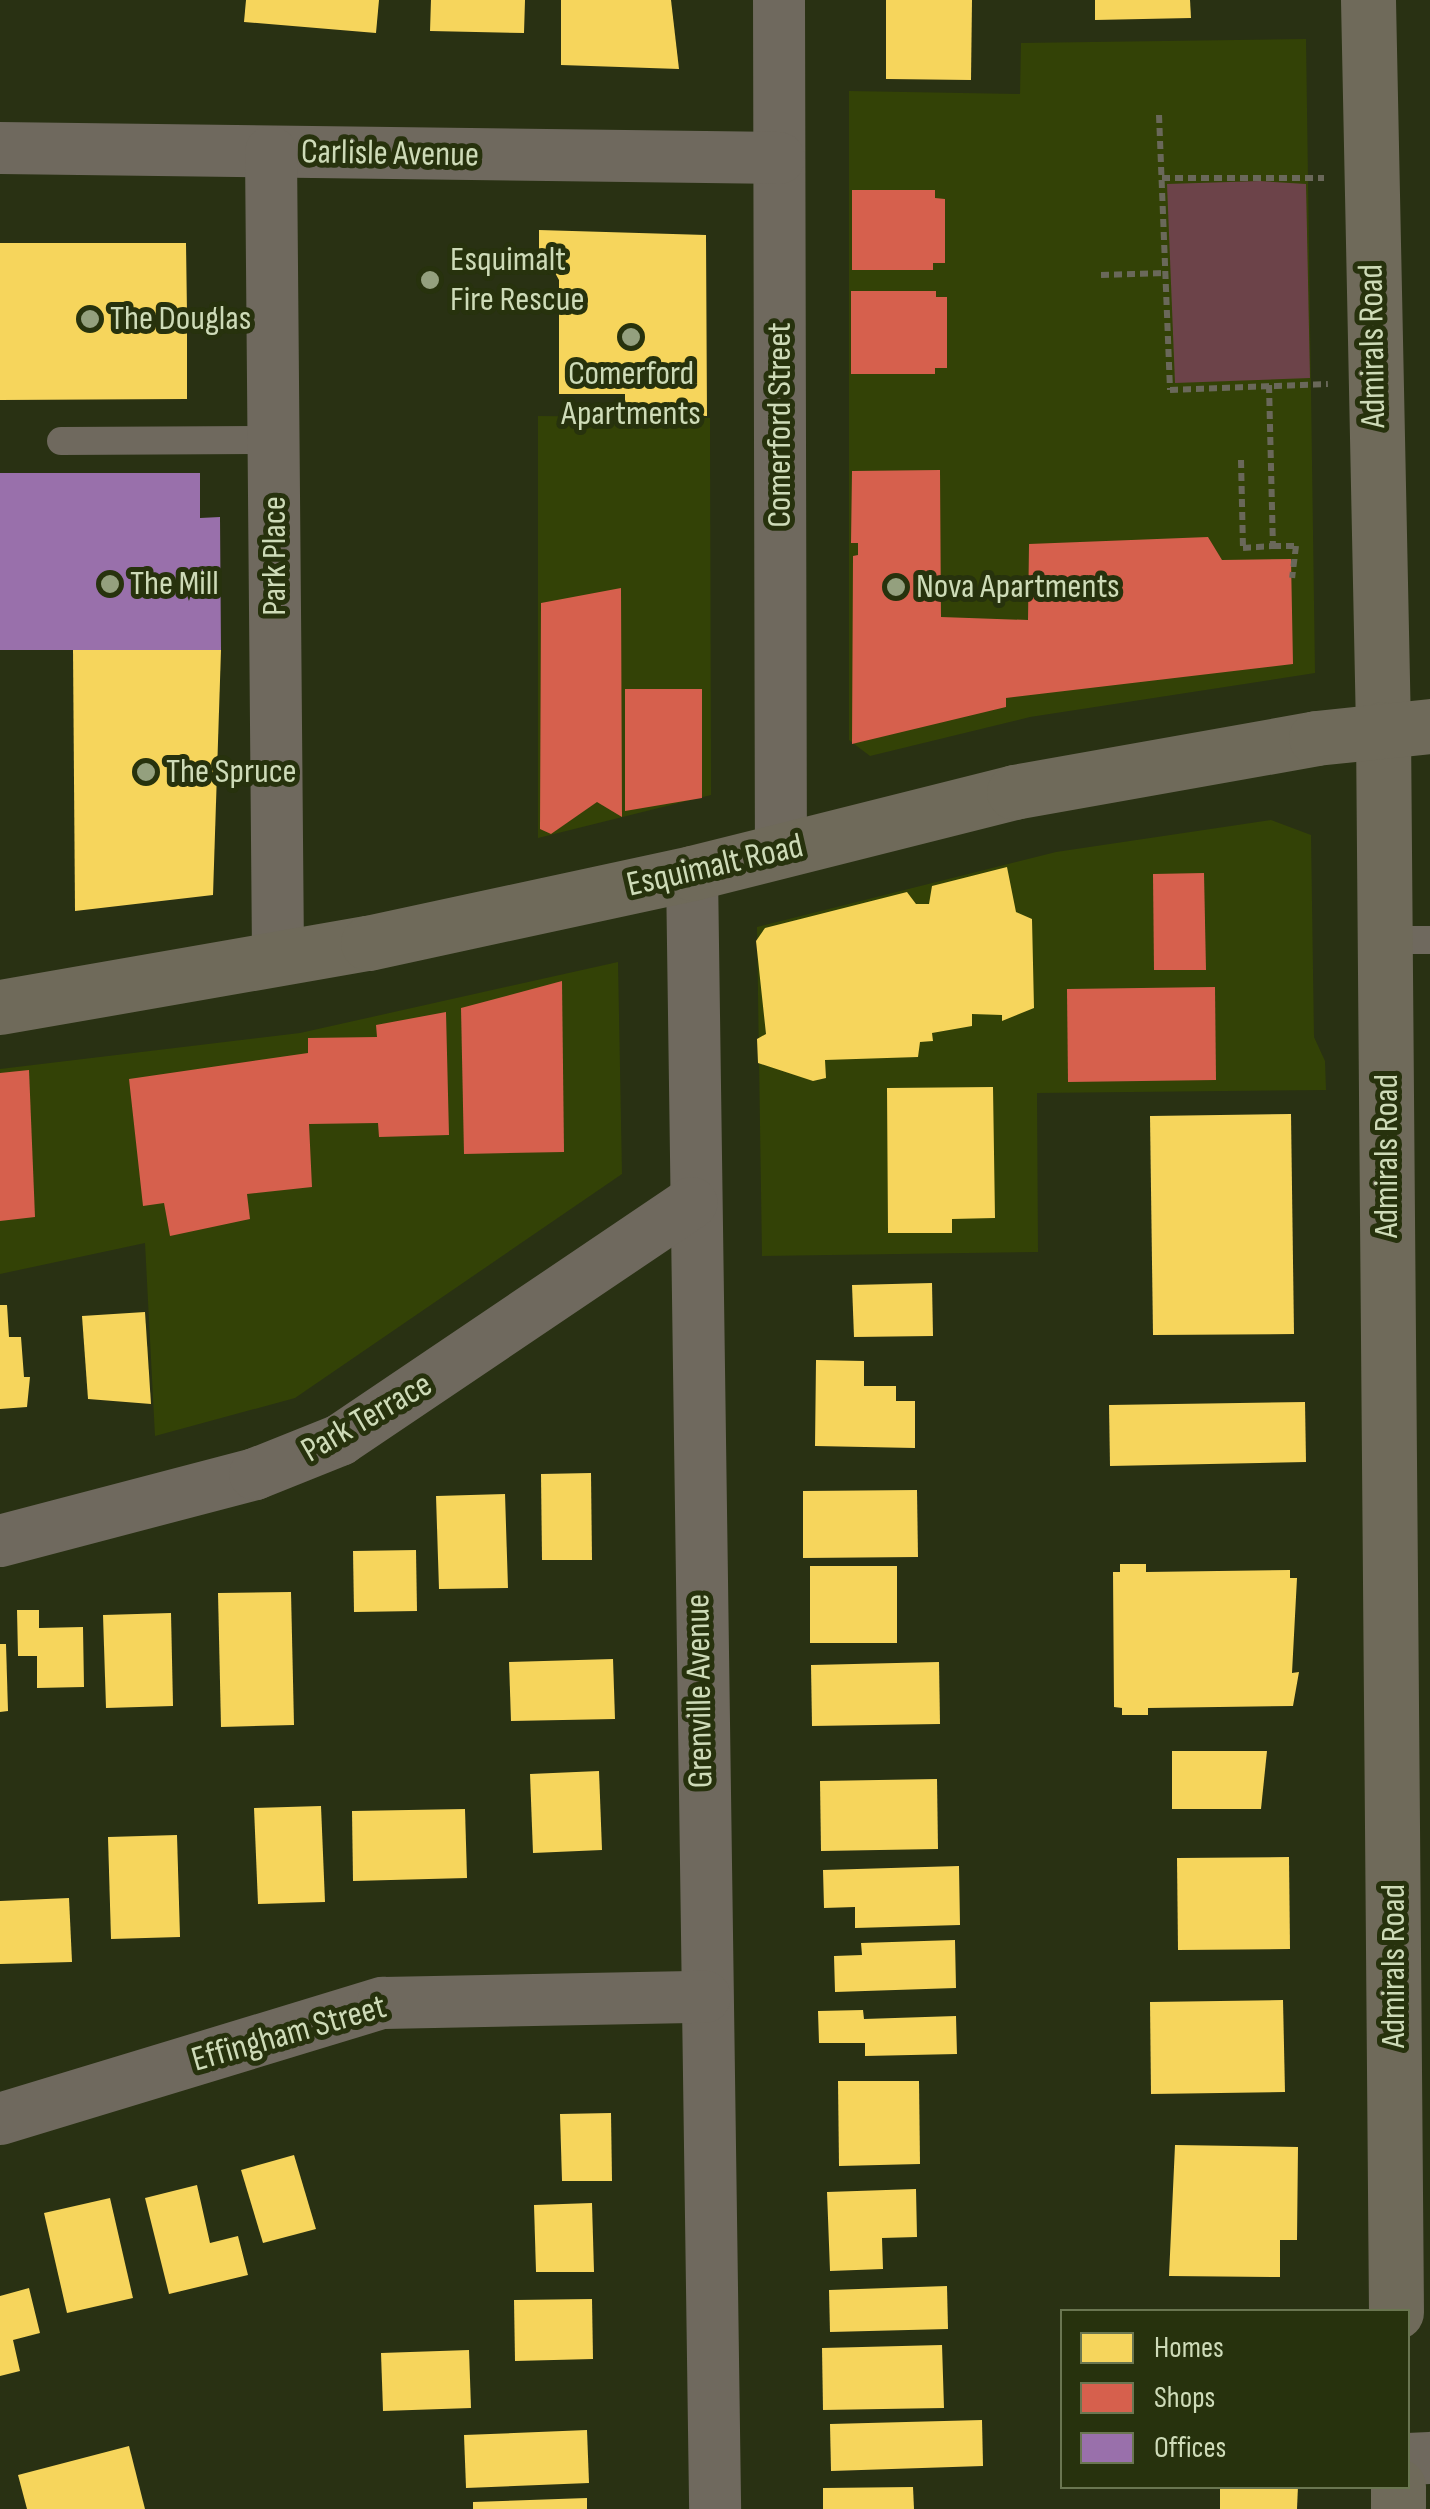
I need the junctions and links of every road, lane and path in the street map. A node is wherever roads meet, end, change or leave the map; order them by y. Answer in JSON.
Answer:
{"nodes":[{"id":1,"x":779,"y":0,"type":"edge"},
{"id":2,"x":1368,"y":0,"type":"edge"},
{"id":3,"x":1159,"y":115,"type":"dead end"},
{"id":4,"x":0,"y":148,"type":"edge"},
{"id":5,"x":271,"y":152,"type":"junction"},
{"id":6,"x":779,"y":158,"type":"junction"},
{"id":7,"x":1371,"y":176,"type":"junction"},
{"id":8,"x":1162,"y":178,"type":"junction"},
{"id":9,"x":1165,"y":273,"type":"junction"},
{"id":10,"x":1101,"y":274,"type":"dead end"},
{"id":11,"x":1374,"y":382,"type":"junction"},
{"id":12,"x":1269,"y":386,"type":"junction"},
{"id":13,"x":274,"y":440,"type":"junction"},
{"id":14,"x":62,"y":441,"type":"dead end"},
{"id":15,"x":1241,"y":460,"type":"dead end"},
{"id":16,"x":1273,"y":546,"type":"junction"},
{"id":17,"x":1292,"y":578,"type":"dead end"},
{"id":18,"x":1407,"y":727,"type":"edge"},
{"id":19,"x":781,"y":850,"type":"junction"},
{"id":20,"x":692,"y":873,"type":"junction"},
{"id":21,"x":1408,"y":940,"type":"edge"},
{"id":22,"x":278,"y":960,"type":"junction"},
{"id":23,"x":0,"y":1007,"type":"edge"},
{"id":24,"x":692,"y":1203,"type":"junction"},
{"id":25,"x":0,"y":1541,"type":"edge"},
{"id":26,"x":706,"y":1997,"type":"junction"},
{"id":27,"x":0,"y":2119,"type":"edge"},
{"id":28,"x":1396,"y":2309,"type":"edge"},
{"id":29,"x":715,"y":2509,"type":"edge"}],
"edges":[{"from":1,"to":6,"type":"street","name":"Comerford Street"},
{"from":2,"to":7,"type":"main road","name":"Admirals Road"},
{"from":3,"to":8,"type":"path"},
{"from":4,"to":5,"type":"street","name":"Carlisle Avenue"},
{"from":5,"to":6,"type":"street","name":"Carlisle Avenue"},
{"from":5,"to":13,"type":"street","name":"Park Place"},
{"from":6,"to":19,"type":"street","name":"Comerford Street"},
{"from":7,"to":8,"type":"path"},
{"from":7,"to":11,"type":"main road","name":"Admirals Road"},
{"from":8,"to":9,"type":"path"},
{"from":9,"to":10,"type":"path"},
{"from":9,"to":12,"type":"path"},
{"from":11,"to":12,"type":"path"},
{"from":11,"to":18,"type":"main road","name":"Admirals Road"},
{"from":12,"to":16,"type":"path"},
{"from":13,"to":14,"type":"lane"},
{"from":13,"to":22,"type":"street","name":"Park Place"},
{"from":15,"to":16,"type":"path"},
{"from":16,"to":17,"type":"path"},
{"from":18,"to":19,"type":"main road","name":"Esquimalt Road"},
{"from":18,"to":21,"type":"main road","name":"Admirals Road"},
{"from":19,"to":20,"type":"main road","name":"Esquimalt Road"},
{"from":20,"to":22,"type":"main road","name":"Esquimalt Road"},
{"from":20,"to":24,"type":"street","name":"Grenville Avenue"},
{"from":21,"to":28,"type":"main road","name":"Admirals Road"},
{"from":22,"to":23,"type":"main road","name":"Esquimalt Road"},
{"from":24,"to":25,"type":"street","name":"Park Terrace"},
{"from":24,"to":26,"type":"street","name":"Grenville Avenue"},
{"from":26,"to":27,"type":"street","name":"Effingham Street"},
{"from":26,"to":29,"type":"street","name":"Grenville Avenue"}]}
